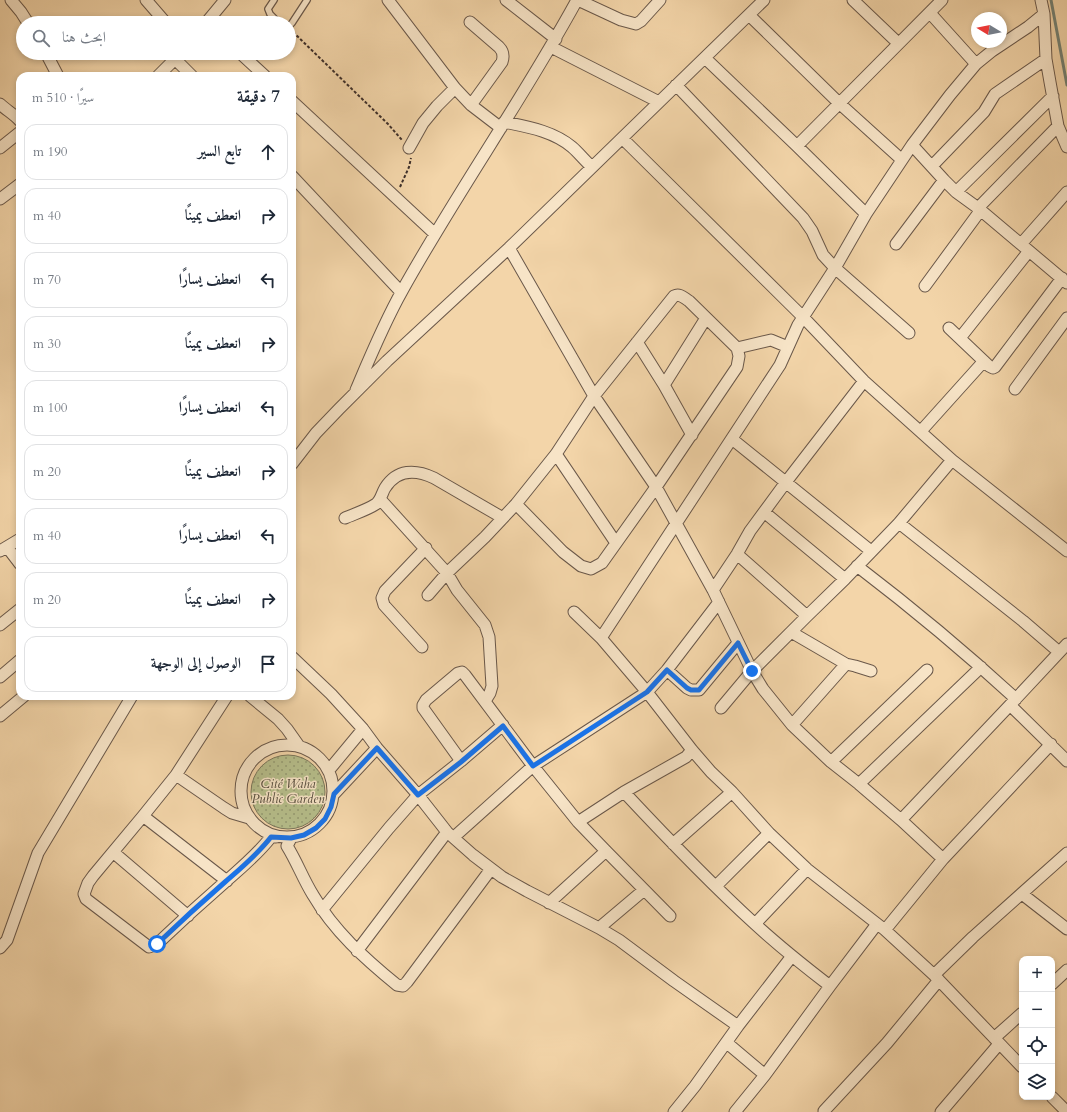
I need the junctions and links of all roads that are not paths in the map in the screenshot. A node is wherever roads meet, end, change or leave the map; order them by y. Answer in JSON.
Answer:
{"nodes":[{"id":1,"x":11,"y":0,"type":"edge"},
{"id":2,"x":146,"y":0,"type":"edge"},
{"id":3,"x":225,"y":0,"type":"edge"},
{"id":4,"x":274,"y":0,"type":"edge"},
{"id":5,"x":307,"y":0,"type":"edge"},
{"id":6,"x":388,"y":0,"type":"edge"},
{"id":7,"x":506,"y":0,"type":"edge"},
{"id":8,"x":577,"y":0,"type":"edge"},
{"id":9,"x":660,"y":0,"type":"edge"},
{"id":10,"x":764,"y":0,"type":"edge"},
{"id":11,"x":853,"y":0,"type":"edge"},
{"id":12,"x":942,"y":0,"type":"edge"},
{"id":13,"x":1041,"y":0,"type":"edge"},
{"id":14,"x":930,"y":13,"type":"junction"},
{"id":15,"x":1044,"y":14,"type":"junction"},
{"id":16,"x":749,"y":15,"type":"junction"},
{"id":17,"x":24,"y":16,"type":"edge"},
{"id":18,"x":160,"y":16,"type":"edge"},
{"id":19,"x":212,"y":16,"type":"edge"},
{"id":20,"x":272,"y":16,"type":"edge"},
{"id":21,"x":296,"y":17,"type":"edge"},
{"id":22,"x":470,"y":22,"type":"dead end"},
{"id":23,"x":553,"y":43,"type":"junction"},
{"id":24,"x":898,"y":43,"type":"junction"},
{"id":25,"x":705,"y":58,"type":"junction"},
{"id":26,"x":1046,"y":59,"type":"junction"},
{"id":27,"x":50,"y":60,"type":"edge"},
{"id":28,"x":174,"y":60,"type":"edge"},
{"id":29,"x":181,"y":60,"type":"edge"},
{"id":30,"x":248,"y":60,"type":"edge"},
{"id":31,"x":976,"y":64,"type":"junction"},
{"id":32,"x":56,"y":72,"type":"edge"},
{"id":33,"x":162,"y":72,"type":"edge"},
{"id":34,"x":189,"y":72,"type":"edge"},
{"id":35,"x":261,"y":72,"type":"edge"},
{"id":36,"x":676,"y":85,"type":"junction"},
{"id":37,"x":455,"y":88,"type":"junction"},
{"id":38,"x":1053,"y":96,"type":"junction"},
{"id":39,"x":659,"y":102,"type":"junction"},
{"id":40,"x":840,"y":103,"type":"junction"},
{"id":41,"x":0,"y":104,"type":"edge"},
{"id":42,"x":296,"y":105,"type":"edge"},
{"id":43,"x":471,"y":105,"type":"junction"},
{"id":44,"x":16,"y":117,"type":"edge"},
{"id":45,"x":502,"y":125,"type":"junction"},
{"id":46,"x":1058,"y":126,"type":"junction"},
{"id":47,"x":16,"y":135,"type":"edge"},
{"id":48,"x":622,"y":138,"type":"junction"},
{"id":49,"x":912,"y":145,"type":"junction"},
{"id":50,"x":797,"y":146,"type":"junction"},
{"id":51,"x":1067,"y":147,"type":"edge"},
{"id":52,"x":0,"y":148,"type":"edge"},
{"id":53,"x":409,"y":148,"type":"road end"},
{"id":54,"x":902,"y":160,"type":"junction"},
{"id":55,"x":932,"y":166,"type":"junction"},
{"id":56,"x":592,"y":167,"type":"junction"},
{"id":57,"x":296,"y":180,"type":"edge"},
{"id":58,"x":944,"y":180,"type":"junction"},
{"id":59,"x":16,"y":187,"type":"edge"},
{"id":60,"x":956,"y":192,"type":"junction"},
{"id":61,"x":1067,"y":192,"type":"edge"},
{"id":62,"x":0,"y":199,"type":"edge"},
{"id":63,"x":979,"y":209,"type":"junction"},
{"id":64,"x":866,"y":214,"type":"junction"},
{"id":65,"x":435,"y":234,"type":"junction"},
{"id":66,"x":896,"y":244,"type":"dead end"},
{"id":67,"x":509,"y":248,"type":"junction"},
{"id":68,"x":1025,"y":248,"type":"junction"},
{"id":69,"x":835,"y":268,"type":"junction"},
{"id":70,"x":1065,"y":280,"type":"edge"},
{"id":71,"x":926,"y":286,"type":"dead end"},
{"id":72,"x":401,"y":292,"type":"junction"},
{"id":73,"x":803,"y":317,"type":"junction"},
{"id":74,"x":706,"y":318,"type":"junction"},
{"id":75,"x":1067,"y":318,"type":"edge"},
{"id":76,"x":949,"y":328,"type":"dead end"},
{"id":77,"x":909,"y":333,"type":"dead end"},
{"id":78,"x":960,"y":338,"type":"junction"},
{"id":79,"x":638,"y":342,"type":"junction"},
{"id":80,"x":788,"y":347,"type":"junction"},
{"id":81,"x":737,"y":348,"type":"junction"},
{"id":82,"x":373,"y":351,"type":"junction"},
{"id":83,"x":984,"y":361,"type":"junction"},
{"id":84,"x":387,"y":362,"type":"junction"},
{"id":85,"x":864,"y":381,"type":"junction"},
{"id":86,"x":664,"y":385,"type":"junction"},
{"id":87,"x":1015,"y":389,"type":"dead end"},
{"id":88,"x":353,"y":396,"type":"junction"},
{"id":89,"x":594,"y":396,"type":"junction"},
{"id":90,"x":921,"y":432,"type":"junction"},
{"id":91,"x":692,"y":435,"type":"junction"},
{"id":92,"x":732,"y":439,"type":"junction"},
{"id":93,"x":556,"y":454,"type":"junction"},
{"id":94,"x":296,"y":459,"type":"edge"},
{"id":95,"x":952,"y":460,"type":"junction"},
{"id":96,"x":786,"y":482,"type":"junction"},
{"id":97,"x":656,"y":487,"type":"junction"},
{"id":98,"x":380,"y":499,"type":"junction"},
{"id":99,"x":516,"y":504,"type":"junction"},
{"id":100,"x":764,"y":512,"type":"junction"},
{"id":101,"x":344,"y":518,"type":"dead end"},
{"id":102,"x":503,"y":518,"type":"junction"},
{"id":103,"x":677,"y":523,"type":"junction"},
{"id":104,"x":899,"y":523,"type":"junction"},
{"id":105,"x":16,"y":542,"type":"edge"},
{"id":106,"x":616,"y":543,"type":"junction"},
{"id":107,"x":426,"y":548,"type":"junction"},
{"id":108,"x":4,"y":549,"type":"edge"},
{"id":109,"x":871,"y":551,"type":"junction"},
{"id":110,"x":1067,"y":551,"type":"edge"},
{"id":111,"x":737,"y":554,"type":"junction"},
{"id":112,"x":16,"y":560,"type":"edge"},
{"id":113,"x":857,"y":566,"type":"junction"},
{"id":114,"x":447,"y":573,"type":"junction"},
{"id":115,"x":845,"y":579,"type":"junction"},
{"id":116,"x":713,"y":590,"type":"junction"},
{"id":117,"x":428,"y":594,"type":"dead end"},
{"id":118,"x":719,"y":602,"type":"junction"},
{"id":119,"x":16,"y":612,"type":"edge"},
{"id":120,"x":574,"y":612,"type":"dead end"},
{"id":121,"x":807,"y":616,"type":"junction"},
{"id":122,"x":0,"y":625,"type":"edge"},
{"id":123,"x":790,"y":632,"type":"junction"},
{"id":124,"x":601,"y":638,"type":"junction"},
{"id":125,"x":738,"y":643,"type":"junction"},
{"id":126,"x":1067,"y":644,"type":"edge"},
{"id":127,"x":422,"y":647,"type":"dead end"},
{"id":128,"x":1059,"y":652,"type":"junction"},
{"id":129,"x":296,"y":661,"type":"edge"},
{"id":130,"x":16,"y":663,"type":"edge"},
{"id":131,"x":846,"y":664,"type":"junction"},
{"id":132,"x":981,"y":667,"type":"junction"},
{"id":133,"x":667,"y":670,"type":"junction"},
{"id":134,"x":927,"y":670,"type":"dead end"},
{"id":135,"x":752,"y":671,"type":"junction"},
{"id":136,"x":871,"y":671,"type":"dead end"},
{"id":137,"x":0,"y":677,"type":"edge"},
{"id":138,"x":647,"y":692,"type":"junction"},
{"id":139,"x":18,"y":700,"type":"edge"},
{"id":140,"x":130,"y":700,"type":"edge"},
{"id":141,"x":224,"y":700,"type":"edge"},
{"id":142,"x":255,"y":700,"type":"edge"},
{"id":143,"x":485,"y":701,"type":"junction"},
{"id":144,"x":1013,"y":702,"type":"junction"},
{"id":145,"x":721,"y":708,"type":"dead end"},
{"id":146,"x":2,"y":711,"type":"edge"},
{"id":147,"x":503,"y":726,"type":"junction"},
{"id":148,"x":792,"y":726,"type":"junction"},
{"id":149,"x":363,"y":729,"type":"junction"},
{"id":150,"x":1051,"y":744,"type":"junction"},
{"id":151,"x":299,"y":746,"type":"junction"},
{"id":152,"x":377,"y":748,"type":"junction"},
{"id":153,"x":692,"y":750,"type":"junction"},
{"id":154,"x":1067,"y":761,"type":"edge"},
{"id":155,"x":461,"y":762,"type":"junction"},
{"id":156,"x":831,"y":762,"type":"junction"},
{"id":157,"x":533,"y":766,"type":"junction"},
{"id":158,"x":329,"y":770,"type":"junction"},
{"id":159,"x":176,"y":775,"type":"junction"},
{"id":160,"x":859,"y":784,"type":"junction"},
{"id":161,"x":624,"y":792,"type":"junction"},
{"id":162,"x":732,"y":792,"type":"junction"},
{"id":163,"x":334,"y":794,"type":"junction"},
{"id":164,"x":418,"y":795,"type":"junction"},
{"id":165,"x":143,"y":816,"type":"junction"},
{"id":166,"x":249,"y":818,"type":"junction"},
{"id":167,"x":901,"y":820,"type":"junction"},
{"id":168,"x":578,"y":822,"type":"junction"},
{"id":169,"x":769,"y":833,"type":"junction"},
{"id":170,"x":450,"y":834,"type":"junction"},
{"id":171,"x":276,"y":837,"type":"junction"},
{"id":172,"x":291,"y":838,"type":"junction"},
{"id":173,"x":672,"y":844,"type":"junction"},
{"id":174,"x":606,"y":851,"type":"junction"},
{"id":175,"x":113,"y":852,"type":"junction"},
{"id":176,"x":1067,"y":853,"type":"edge"},
{"id":177,"x":943,"y":859,"type":"junction"},
{"id":178,"x":491,"y":869,"type":"junction"},
{"id":179,"x":807,"y":869,"type":"junction"},
{"id":180,"x":226,"y":880,"type":"junction"},
{"id":181,"x":716,"y":886,"type":"junction"},
{"id":182,"x":644,"y":890,"type":"junction"},
{"id":183,"x":1022,"y":894,"type":"junction"},
{"id":184,"x":549,"y":903,"type":"junction"},
{"id":185,"x":322,"y":910,"type":"junction"},
{"id":186,"x":188,"y":916,"type":"junction"},
{"id":187,"x":670,"y":916,"type":"dead end"},
{"id":188,"x":755,"y":924,"type":"junction"},
{"id":189,"x":881,"y":927,"type":"junction"},
{"id":190,"x":599,"y":928,"type":"junction"},
{"id":191,"x":1067,"y":929,"type":"edge"},
{"id":192,"x":0,"y":948,"type":"edge"},
{"id":193,"x":357,"y":951,"type":"junction"},
{"id":194,"x":792,"y":956,"type":"junction"},
{"id":195,"x":1067,"y":970,"type":"edge"},
{"id":196,"x":937,"y":978,"type":"junction"},
{"id":197,"x":1055,"y":981,"type":"edge"},
{"id":198,"x":830,"y":986,"type":"junction"},
{"id":199,"x":1019,"y":1016,"type":"edge"},
{"id":200,"x":738,"y":1026,"type":"junction"},
{"id":201,"x":997,"y":1041,"type":"junction"},
{"id":202,"x":727,"y":1043,"type":"junction"},
{"id":203,"x":1019,"y":1064,"type":"edge"},
{"id":204,"x":765,"y":1075,"type":"junction"},
{"id":205,"x":1055,"y":1100,"type":"edge"},
{"id":206,"x":674,"y":1112,"type":"edge"},
{"id":207,"x":735,"y":1112,"type":"edge"},
{"id":208,"x":823,"y":1112,"type":"edge"},
{"id":209,"x":941,"y":1112,"type":"edge"},
{"id":210,"x":1067,"y":1112,"type":"edge"}],
"edges":[{"from":1,"to":17,"type":"street"},
{"from":2,"to":18,"type":"street"},
{"from":3,"to":19,"type":"street"},
{"from":4,"to":20,"type":"lane"},
{"from":5,"to":21,"type":"lane"},
{"from":6,"to":37,"type":"street"},
{"from":7,"to":23,"type":"street"},
{"from":8,"to":9,"type":"street"},
{"from":8,"to":23,"type":"street"},
{"from":10,"to":16,"type":"street"},
{"from":11,"to":24,"type":"street"},
{"from":12,"to":14,"type":"street"},
{"from":13,"to":15,"type":"street"},
{"from":14,"to":24,"type":"street"},
{"from":14,"to":31,"type":"street"},
{"from":15,"to":26,"type":"street"},
{"from":15,"to":31,"type":"street"},
{"from":16,"to":25,"type":"street"},
{"from":16,"to":40,"type":"street"},
{"from":22,"to":43,"type":"street"},
{"from":23,"to":39,"type":"street"},
{"from":23,"to":45,"type":"street"},
{"from":24,"to":40,"type":"street"},
{"from":25,"to":36,"type":"street"},
{"from":25,"to":50,"type":"street"},
{"from":26,"to":38,"type":"street"},
{"from":26,"to":55,"type":"street"},
{"from":27,"to":32,"type":"street"},
{"from":28,"to":33,"type":"street"},
{"from":29,"to":34,"type":"street"},
{"from":30,"to":35,"type":"street"},
{"from":31,"to":49,"type":"street"},
{"from":36,"to":39,"type":"street"},
{"from":36,"to":69,"type":"street"},
{"from":37,"to":43,"type":"street"},
{"from":37,"to":53,"type":"street"},
{"from":38,"to":46,"type":"street"},
{"from":38,"to":60,"type":"street"},
{"from":39,"to":48,"type":"street"},
{"from":40,"to":50,"type":"street"},
{"from":40,"to":54,"type":"street"},
{"from":41,"to":44,"type":"street"},
{"from":42,"to":65,"type":"street"},
{"from":43,"to":45,"type":"street"},
{"from":45,"to":56,"type":"street"},
{"from":45,"to":65,"type":"street"},
{"from":46,"to":51,"type":"street"},
{"from":46,"to":63,"type":"street"},
{"from":47,"to":52,"type":"street"},
{"from":48,"to":56,"type":"street"},
{"from":48,"to":73,"type":"street"},
{"from":49,"to":54,"type":"street"},
{"from":49,"to":55,"type":"street"},
{"from":50,"to":64,"type":"street"},
{"from":54,"to":64,"type":"street"},
{"from":55,"to":58,"type":"street"},
{"from":56,"to":67,"type":"street"},
{"from":57,"to":72,"type":"street"},
{"from":58,"to":60,"type":"street"},
{"from":58,"to":66,"type":"street"},
{"from":59,"to":62,"type":"street"},
{"from":60,"to":63,"type":"street"},
{"from":61,"to":68,"type":"street"},
{"from":63,"to":68,"type":"street"},
{"from":63,"to":71,"type":"street"},
{"from":64,"to":69,"type":"street"},
{"from":65,"to":72,"type":"street"},
{"from":67,"to":84,"type":"street"},
{"from":67,"to":89,"type":"street"},
{"from":68,"to":70,"type":"street"},
{"from":68,"to":78,"type":"street"},
{"from":69,"to":73,"type":"street"},
{"from":69,"to":77,"type":"street"},
{"from":70,"to":83,"type":"street"},
{"from":72,"to":82,"type":"street"},
{"from":73,"to":80,"type":"street"},
{"from":73,"to":85,"type":"street"},
{"from":74,"to":79,"type":"street"},
{"from":74,"to":81,"type":"street"},
{"from":74,"to":86,"type":"street"},
{"from":75,"to":87,"type":"street"},
{"from":76,"to":78,"type":"street"},
{"from":78,"to":83,"type":"street"},
{"from":79,"to":86,"type":"street"},
{"from":79,"to":89,"type":"street"},
{"from":80,"to":81,"type":"street"},
{"from":80,"to":92,"type":"street"},
{"from":81,"to":91,"type":"street"},
{"from":82,"to":84,"type":"street"},
{"from":82,"to":88,"type":"street"},
{"from":83,"to":90,"type":"street"},
{"from":84,"to":88,"type":"street"},
{"from":85,"to":90,"type":"street"},
{"from":85,"to":96,"type":"street"},
{"from":86,"to":91,"type":"street"},
{"from":88,"to":94,"type":"street"},
{"from":89,"to":93,"type":"street"},
{"from":89,"to":97,"type":"street"},
{"from":90,"to":95,"type":"street"},
{"from":91,"to":97,"type":"street"},
{"from":92,"to":96,"type":"street"},
{"from":92,"to":103,"type":"street"},
{"from":93,"to":99,"type":"street"},
{"from":93,"to":106,"type":"street"},
{"from":95,"to":104,"type":"street"},
{"from":95,"to":110,"type":"street"},
{"from":96,"to":100,"type":"street"},
{"from":96,"to":109,"type":"street"},
{"from":97,"to":103,"type":"street"},
{"from":97,"to":106,"type":"street"},
{"from":98,"to":101,"type":"street"},
{"from":98,"to":102,"type":"street"},
{"from":98,"to":107,"type":"street"},
{"from":99,"to":102,"type":"street"},
{"from":99,"to":106,"type":"street"},
{"from":100,"to":111,"type":"street"},
{"from":100,"to":115,"type":"street"},
{"from":102,"to":114,"type":"street"},
{"from":103,"to":116,"type":"street"},
{"from":103,"to":124,"type":"street"},
{"from":104,"to":109,"type":"street"},
{"from":104,"to":128,"type":"street"},
{"from":105,"to":108,"type":"street"},
{"from":107,"to":114,"type":"street"},
{"from":107,"to":127,"type":"street"},
{"from":108,"to":112,"type":"street"},
{"from":109,"to":113,"type":"street"},
{"from":111,"to":116,"type":"street"},
{"from":111,"to":121,"type":"street"},
{"from":113,"to":115,"type":"street"},
{"from":113,"to":132,"type":"street"},
{"from":114,"to":117,"type":"street"},
{"from":114,"to":143,"type":"street"},
{"from":115,"to":121,"type":"street"},
{"from":116,"to":118,"type":"street"},
{"from":118,"to":125,"type":"street"},
{"from":118,"to":133,"type":"street"},
{"from":119,"to":122,"type":"street"},
{"from":120,"to":124,"type":"street"},
{"from":121,"to":123,"type":"street"},
{"from":123,"to":131,"type":"street"},
{"from":123,"to":135,"type":"street"},
{"from":124,"to":138,"type":"street"},
{"from":125,"to":133,"type":"street"},
{"from":125,"to":135,"type":"street"},
{"from":126,"to":128,"type":"street"},
{"from":128,"to":144,"type":"street"},
{"from":129,"to":149,"type":"street"},
{"from":130,"to":137,"type":"street"},
{"from":131,"to":136,"type":"street"},
{"from":131,"to":148,"type":"street"},
{"from":132,"to":144,"type":"street"},
{"from":132,"to":160,"type":"street"},
{"from":133,"to":138,"type":"street"},
{"from":134,"to":156,"type":"street"},
{"from":135,"to":145,"type":"street"},
{"from":135,"to":148,"type":"street"},
{"from":138,"to":153,"type":"street"},
{"from":138,"to":157,"type":"street"},
{"from":139,"to":146,"type":"street"},
{"from":140,"to":192,"type":"street"},
{"from":141,"to":159,"type":"street"},
{"from":142,"to":151,"type":"street"},
{"from":143,"to":147,"type":"street"},
{"from":143,"to":155,"type":"street"},
{"from":144,"to":150,"type":"street"},
{"from":144,"to":167,"type":"street"},
{"from":147,"to":155,"type":"street"},
{"from":147,"to":157,"type":"street"},
{"from":148,"to":156,"type":"street"},
{"from":149,"to":152,"type":"street"},
{"from":149,"to":158,"type":"street"},
{"from":150,"to":154,"type":"street"},
{"from":150,"to":177,"type":"street"},
{"from":151,"to":158,"type":"street"},
{"from":151,"to":166,"type":"street"},
{"from":152,"to":163,"type":"street"},
{"from":152,"to":164,"type":"street"},
{"from":153,"to":161,"type":"street"},
{"from":153,"to":162,"type":"street"},
{"from":155,"to":164,"type":"street"},
{"from":156,"to":160,"type":"street"},
{"from":157,"to":168,"type":"street"},
{"from":157,"to":170,"type":"street"},
{"from":158,"to":163,"type":"street"},
{"from":159,"to":165,"type":"street"},
{"from":159,"to":166,"type":"street"},
{"from":160,"to":167,"type":"street"},
{"from":161,"to":168,"type":"street"},
{"from":161,"to":173,"type":"street"},
{"from":162,"to":169,"type":"street"},
{"from":162,"to":173,"type":"street"},
{"from":163,"to":172,"type":"street"},
{"from":164,"to":170,"type":"street"},
{"from":164,"to":185,"type":"street"},
{"from":165,"to":175,"type":"street"},
{"from":165,"to":180,"type":"street"},
{"from":166,"to":171,"type":"street"},
{"from":167,"to":177,"type":"street"},
{"from":168,"to":174,"type":"street"},
{"from":169,"to":179,"type":"street"},
{"from":169,"to":181,"type":"street"},
{"from":170,"to":178,"type":"street"},
{"from":170,"to":193,"type":"street"},
{"from":171,"to":172,"type":"street"},
{"from":171,"to":180,"type":"street"},
{"from":172,"to":185,"type":"street"},
{"from":173,"to":181,"type":"street"},
{"from":174,"to":182,"type":"street"},
{"from":174,"to":184,"type":"street"},
{"from":175,"to":186,"type":"street"},
{"from":175,"to":186,"type":"street"},
{"from":176,"to":183,"type":"street"},
{"from":177,"to":189,"type":"street"},
{"from":178,"to":184,"type":"street"},
{"from":178,"to":193,"type":"street"},
{"from":179,"to":188,"type":"street"},
{"from":179,"to":189,"type":"street"},
{"from":180,"to":186,"type":"street"},
{"from":181,"to":188,"type":"street"},
{"from":182,"to":187,"type":"street"},
{"from":182,"to":190,"type":"street"},
{"from":183,"to":191,"type":"street"},
{"from":183,"to":196,"type":"street"},
{"from":184,"to":190,"type":"street"},
{"from":185,"to":193,"type":"street"},
{"from":188,"to":194,"type":"street"},
{"from":189,"to":196,"type":"street"},
{"from":189,"to":198,"type":"street"},
{"from":190,"to":200,"type":"street"},
{"from":194,"to":198,"type":"street"},
{"from":194,"to":200,"type":"street"},
{"from":195,"to":197,"type":"street"},
{"from":196,"to":201,"type":"street"},
{"from":196,"to":208,"type":"street"},
{"from":198,"to":204,"type":"street"},
{"from":199,"to":201,"type":"street"},
{"from":200,"to":202,"type":"street"},
{"from":201,"to":203,"type":"street"},
{"from":201,"to":209,"type":"street"},
{"from":202,"to":204,"type":"street"},
{"from":202,"to":206,"type":"street"},
{"from":204,"to":207,"type":"street"},
{"from":205,"to":210,"type":"street"}]}
